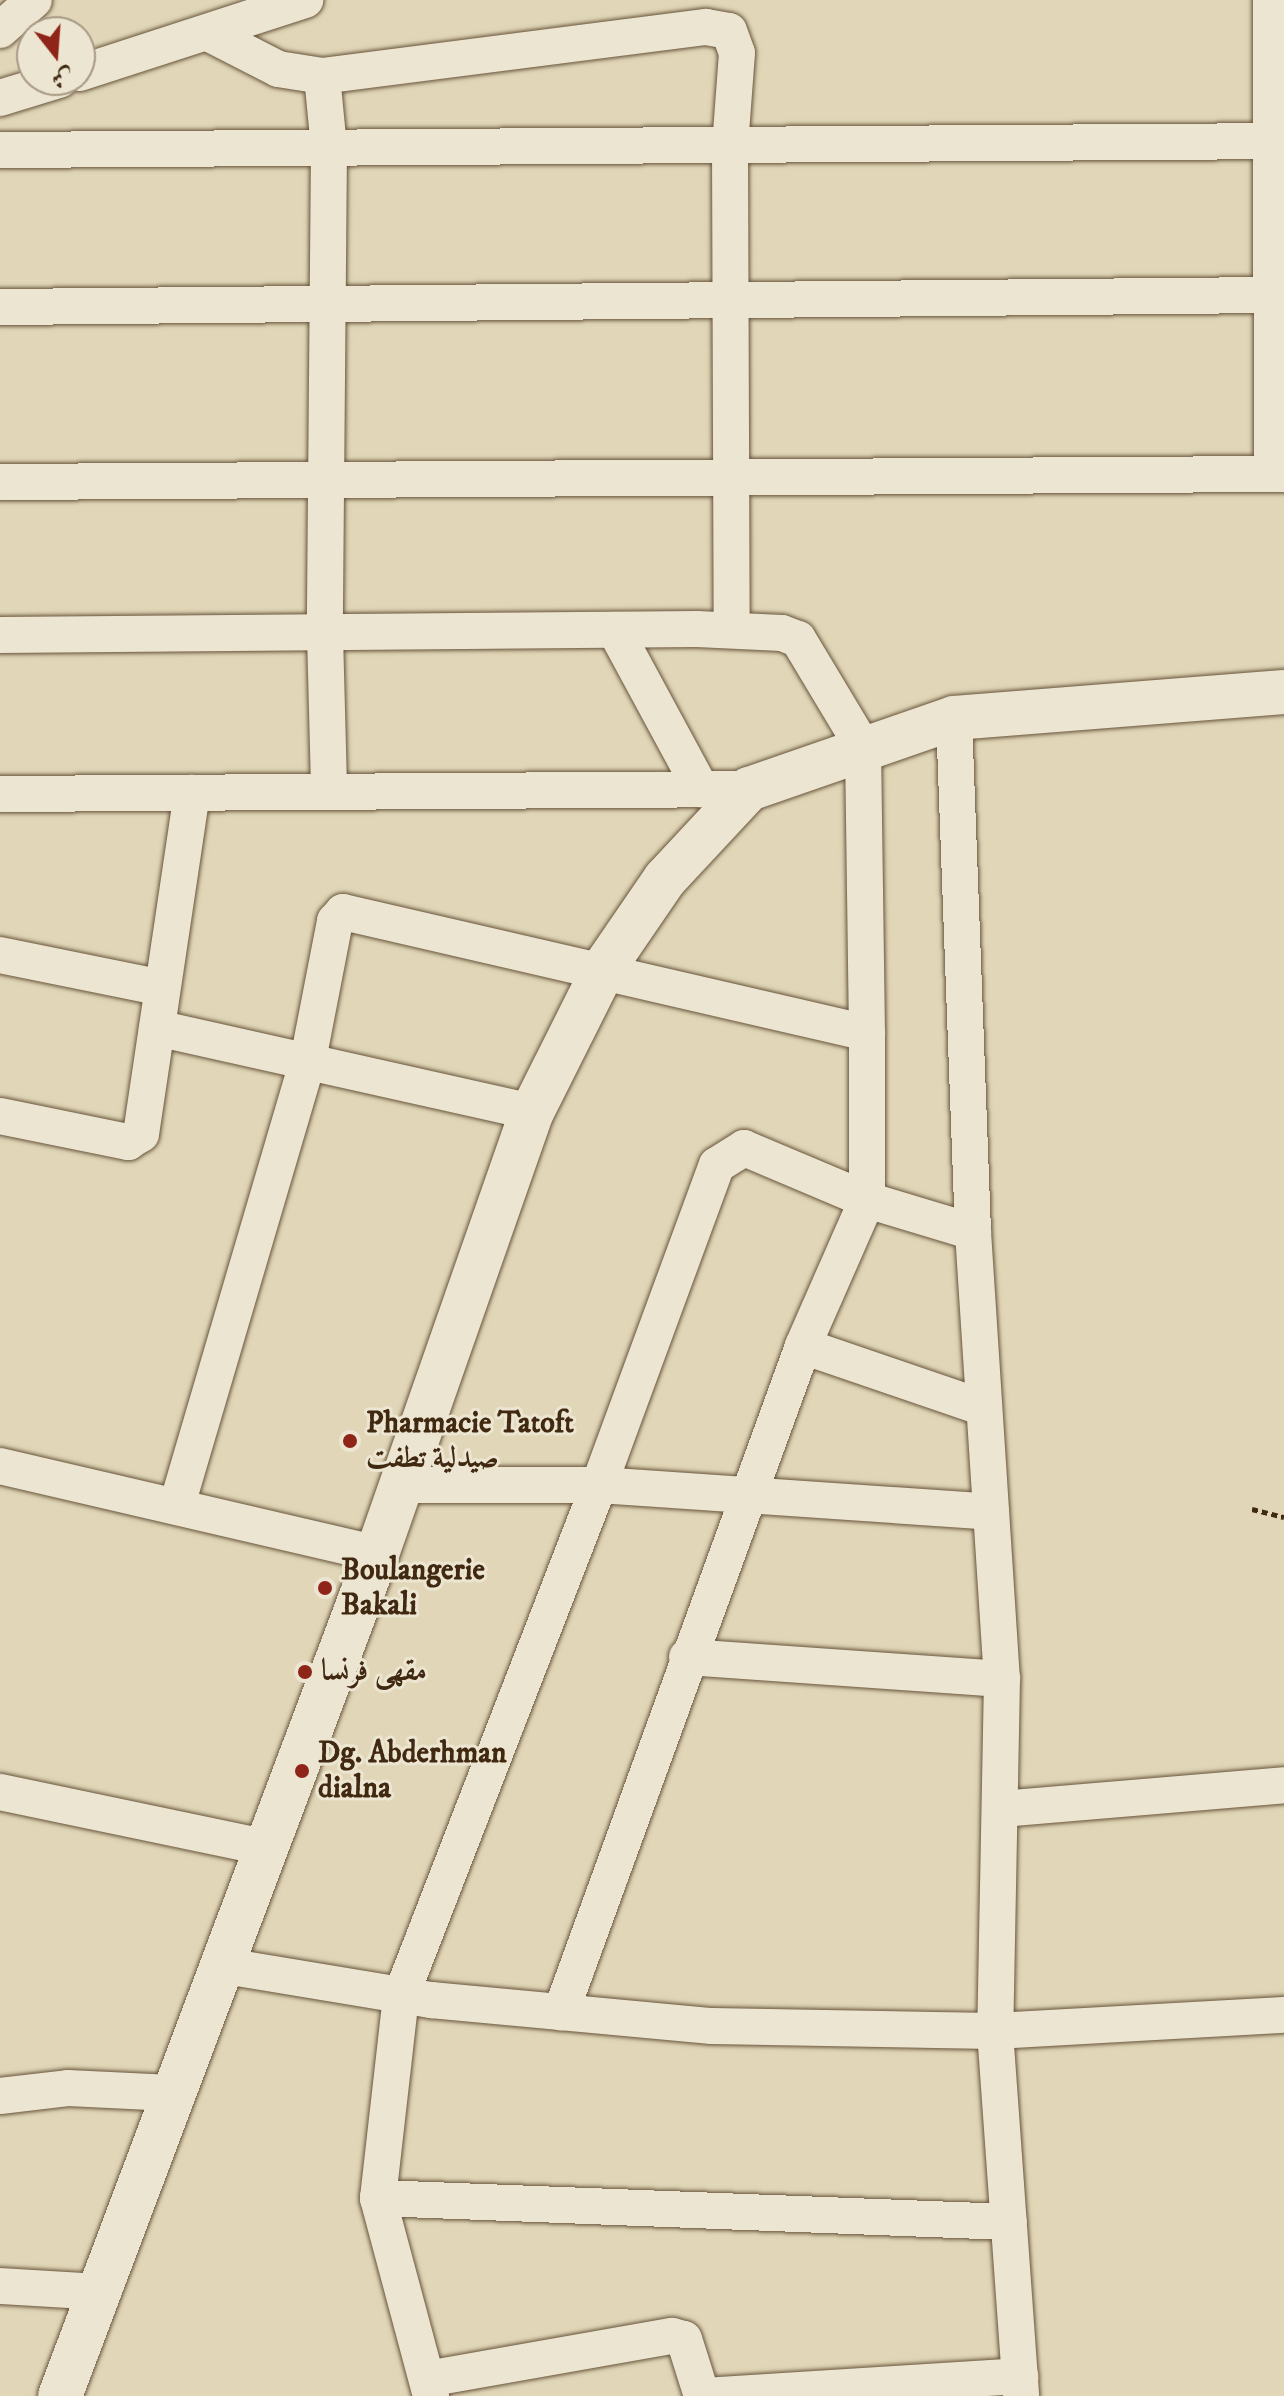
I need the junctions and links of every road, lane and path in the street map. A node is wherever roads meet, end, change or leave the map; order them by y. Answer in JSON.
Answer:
{"nodes":[{"id":1,"x":34,"y":0,"type":"edge"},
{"id":2,"x":305,"y":0,"type":"edge"},
{"id":3,"x":1271,"y":0,"type":"edge"},
{"id":4,"x":0,"y":30,"type":"edge"},
{"id":5,"x":208,"y":33,"type":"junction"},
{"id":6,"x":96,"y":68,"type":"edge"},
{"id":7,"x":322,"y":76,"type":"junction"},
{"id":8,"x":1277,"y":141,"type":"edge"},
{"id":9,"x":730,"y":147,"type":"junction"},
{"id":10,"x":329,"y":148,"type":"junction"},
{"id":11,"x":0,"y":150,"type":"edge"},
{"id":12,"x":1278,"y":295,"type":"edge"},
{"id":13,"x":732,"y":300,"type":"junction"},
{"id":14,"x":327,"y":304,"type":"junction"},
{"id":15,"x":0,"y":307,"type":"edge"},
{"id":16,"x":1278,"y":474,"type":"edge"},
{"id":17,"x":733,"y":475,"type":"junction"},
{"id":18,"x":325,"y":478,"type":"junction"},
{"id":19,"x":0,"y":482,"type":"edge"},
{"id":20,"x":615,"y":630,"type":"junction"},
{"id":21,"x":732,"y":630,"type":"junction"},
{"id":22,"x":325,"y":634,"type":"junction"},
{"id":23,"x":0,"y":635,"type":"edge"},
{"id":24,"x":1284,"y":692,"type":"edge"},
{"id":25,"x":954,"y":718,"type":"junction"},
{"id":26,"x":863,"y":747,"type":"junction"},
{"id":27,"x":701,"y":789,"type":"junction"},
{"id":28,"x":749,"y":789,"type":"junction"},
{"id":29,"x":329,"y":791,"type":"junction"},
{"id":30,"x":192,"y":793,"type":"junction"},
{"id":31,"x":0,"y":794,"type":"edge"},
{"id":32,"x":0,"y":955,"type":"edge"},
{"id":33,"x":604,"y":968,"type":"junction"},
{"id":34,"x":162,"y":988,"type":"junction"},
{"id":35,"x":157,"y":1028,"type":"junction"},
{"id":36,"x":867,"y":1033,"type":"junction"},
{"id":37,"x":308,"y":1060,"type":"junction"},
{"id":38,"x":532,"y":1112,"type":"junction"},
{"id":39,"x":0,"y":1116,"type":"edge"},
{"id":40,"x":867,"y":1200,"type":"junction"},
{"id":41,"x":973,"y":1232,"type":"junction"},
{"id":42,"x":803,"y":1346,"type":"junction"},
{"id":43,"x":984,"y":1408,"type":"junction"},
{"id":44,"x":0,"y":1466,"type":"edge"},
{"id":45,"x":402,"y":1485,"type":"junction"},
{"id":46,"x":599,"y":1485,"type":"junction"},
{"id":47,"x":750,"y":1492,"type":"junction"},
{"id":48,"x":177,"y":1505,"type":"junction"},
{"id":49,"x":1252,"y":1509,"type":"dead end"},
{"id":50,"x":991,"y":1512,"type":"junction"},
{"id":51,"x":1284,"y":1517,"type":"edge"},
{"id":52,"x":377,"y":1554,"type":"junction"},
{"id":53,"x":687,"y":1657,"type":"junction"},
{"id":54,"x":1002,"y":1679,"type":"junction"},
{"id":55,"x":1284,"y":1785,"type":"edge"},
{"id":56,"x":0,"y":1792,"type":"edge"},
{"id":57,"x":1001,"y":1809,"type":"junction"},
{"id":58,"x":263,"y":1847,"type":"junction"},
{"id":59,"x":219,"y":1965,"type":"junction"},
{"id":60,"x":401,"y":1996,"type":"junction"},
{"id":61,"x":561,"y":2012,"type":"junction"},
{"id":62,"x":1284,"y":2015,"type":"edge"},
{"id":63,"x":995,"y":2031,"type":"junction"},
{"id":64,"x":172,"y":2093,"type":"junction"},
{"id":65,"x":0,"y":2096,"type":"edge"},
{"id":66,"x":378,"y":2198,"type":"junction"},
{"id":67,"x":1009,"y":2222,"type":"junction"},
{"id":68,"x":0,"y":2286,"type":"edge"},
{"id":69,"x":102,"y":2292,"type":"junction"},
{"id":70,"x":1021,"y":2386,"type":"edge"},
{"id":71,"x":429,"y":2387,"type":"edge"},
{"id":72,"x":60,"y":2396,"type":"edge"},
{"id":73,"x":702,"y":2396,"type":"edge"}],
"edges":[{"from":1,"to":4,"type":"street"},
{"from":2,"to":5,"type":"street"},
{"from":3,"to":8,"type":"street"},
{"from":5,"to":6,"type":"street"},
{"from":5,"to":7,"type":"street"},
{"from":7,"to":9,"type":"street"},
{"from":7,"to":10,"type":"street"},
{"from":8,"to":9,"type":"street"},
{"from":8,"to":12,"type":"street"},
{"from":9,"to":10,"type":"street"},
{"from":9,"to":13,"type":"street"},
{"from":10,"to":11,"type":"street"},
{"from":10,"to":14,"type":"street"},
{"from":12,"to":13,"type":"street"},
{"from":12,"to":16,"type":"street"},
{"from":13,"to":14,"type":"street"},
{"from":13,"to":17,"type":"street"},
{"from":14,"to":15,"type":"street"},
{"from":14,"to":18,"type":"street"},
{"from":16,"to":17,"type":"street"},
{"from":17,"to":18,"type":"street"},
{"from":17,"to":21,"type":"street"},
{"from":18,"to":19,"type":"street"},
{"from":18,"to":22,"type":"street"},
{"from":20,"to":21,"type":"street"},
{"from":20,"to":22,"type":"street"},
{"from":20,"to":27,"type":"street"},
{"from":21,"to":26,"type":"street"},
{"from":22,"to":23,"type":"street"},
{"from":22,"to":29,"type":"street"},
{"from":24,"to":25,"type":"main road"},
{"from":25,"to":26,"type":"main road"},
{"from":25,"to":41,"type":"street"},
{"from":26,"to":28,"type":"main road"},
{"from":26,"to":36,"type":"street"},
{"from":27,"to":28,"type":"street"},
{"from":27,"to":29,"type":"street"},
{"from":28,"to":33,"type":"main road"},
{"from":29,"to":30,"type":"street"},
{"from":30,"to":31,"type":"street"},
{"from":30,"to":34,"type":"street"},
{"from":32,"to":34,"type":"street"},
{"from":33,"to":36,"type":"street"},
{"from":33,"to":37,"type":"street"},
{"from":33,"to":38,"type":"main road"},
{"from":34,"to":35,"type":"street"},
{"from":35,"to":37,"type":"street"},
{"from":35,"to":39,"type":"street"},
{"from":36,"to":40,"type":"street"},
{"from":37,"to":38,"type":"street"},
{"from":37,"to":48,"type":"street"},
{"from":38,"to":45,"type":"main road"},
{"from":40,"to":41,"type":"street"},
{"from":40,"to":42,"type":"street"},
{"from":40,"to":46,"type":"street"},
{"from":41,"to":43,"type":"street"},
{"from":42,"to":43,"type":"street"},
{"from":42,"to":47,"type":"street"},
{"from":43,"to":50,"type":"street"},
{"from":44,"to":48,"type":"street"},
{"from":45,"to":46,"type":"street"},
{"from":45,"to":52,"type":"main road"},
{"from":46,"to":47,"type":"street"},
{"from":46,"to":60,"type":"street"},
{"from":47,"to":50,"type":"street"},
{"from":47,"to":53,"type":"street"},
{"from":48,"to":52,"type":"street"},
{"from":49,"to":51,"type":"path"},
{"from":50,"to":54,"type":"street"},
{"from":52,"to":58,"type":"main road"},
{"from":53,"to":54,"type":"street"},
{"from":53,"to":61,"type":"street"},
{"from":54,"to":57,"type":"street"},
{"from":55,"to":57,"type":"street"},
{"from":56,"to":58,"type":"street"},
{"from":57,"to":63,"type":"street"},
{"from":58,"to":59,"type":"main road"},
{"from":59,"to":60,"type":"street"},
{"from":59,"to":64,"type":"main road"},
{"from":60,"to":61,"type":"street"},
{"from":60,"to":66,"type":"street"},
{"from":61,"to":63,"type":"street"},
{"from":62,"to":63,"type":"street"},
{"from":63,"to":67,"type":"street"},
{"from":64,"to":65,"type":"street"},
{"from":64,"to":69,"type":"main road"},
{"from":66,"to":67,"type":"street"},
{"from":66,"to":71,"type":"street"},
{"from":67,"to":70,"type":"street"},
{"from":68,"to":69,"type":"street"},
{"from":69,"to":72,"type":"main road"},
{"from":70,"to":73,"type":"street"},
{"from":71,"to":73,"type":"street"}]}
